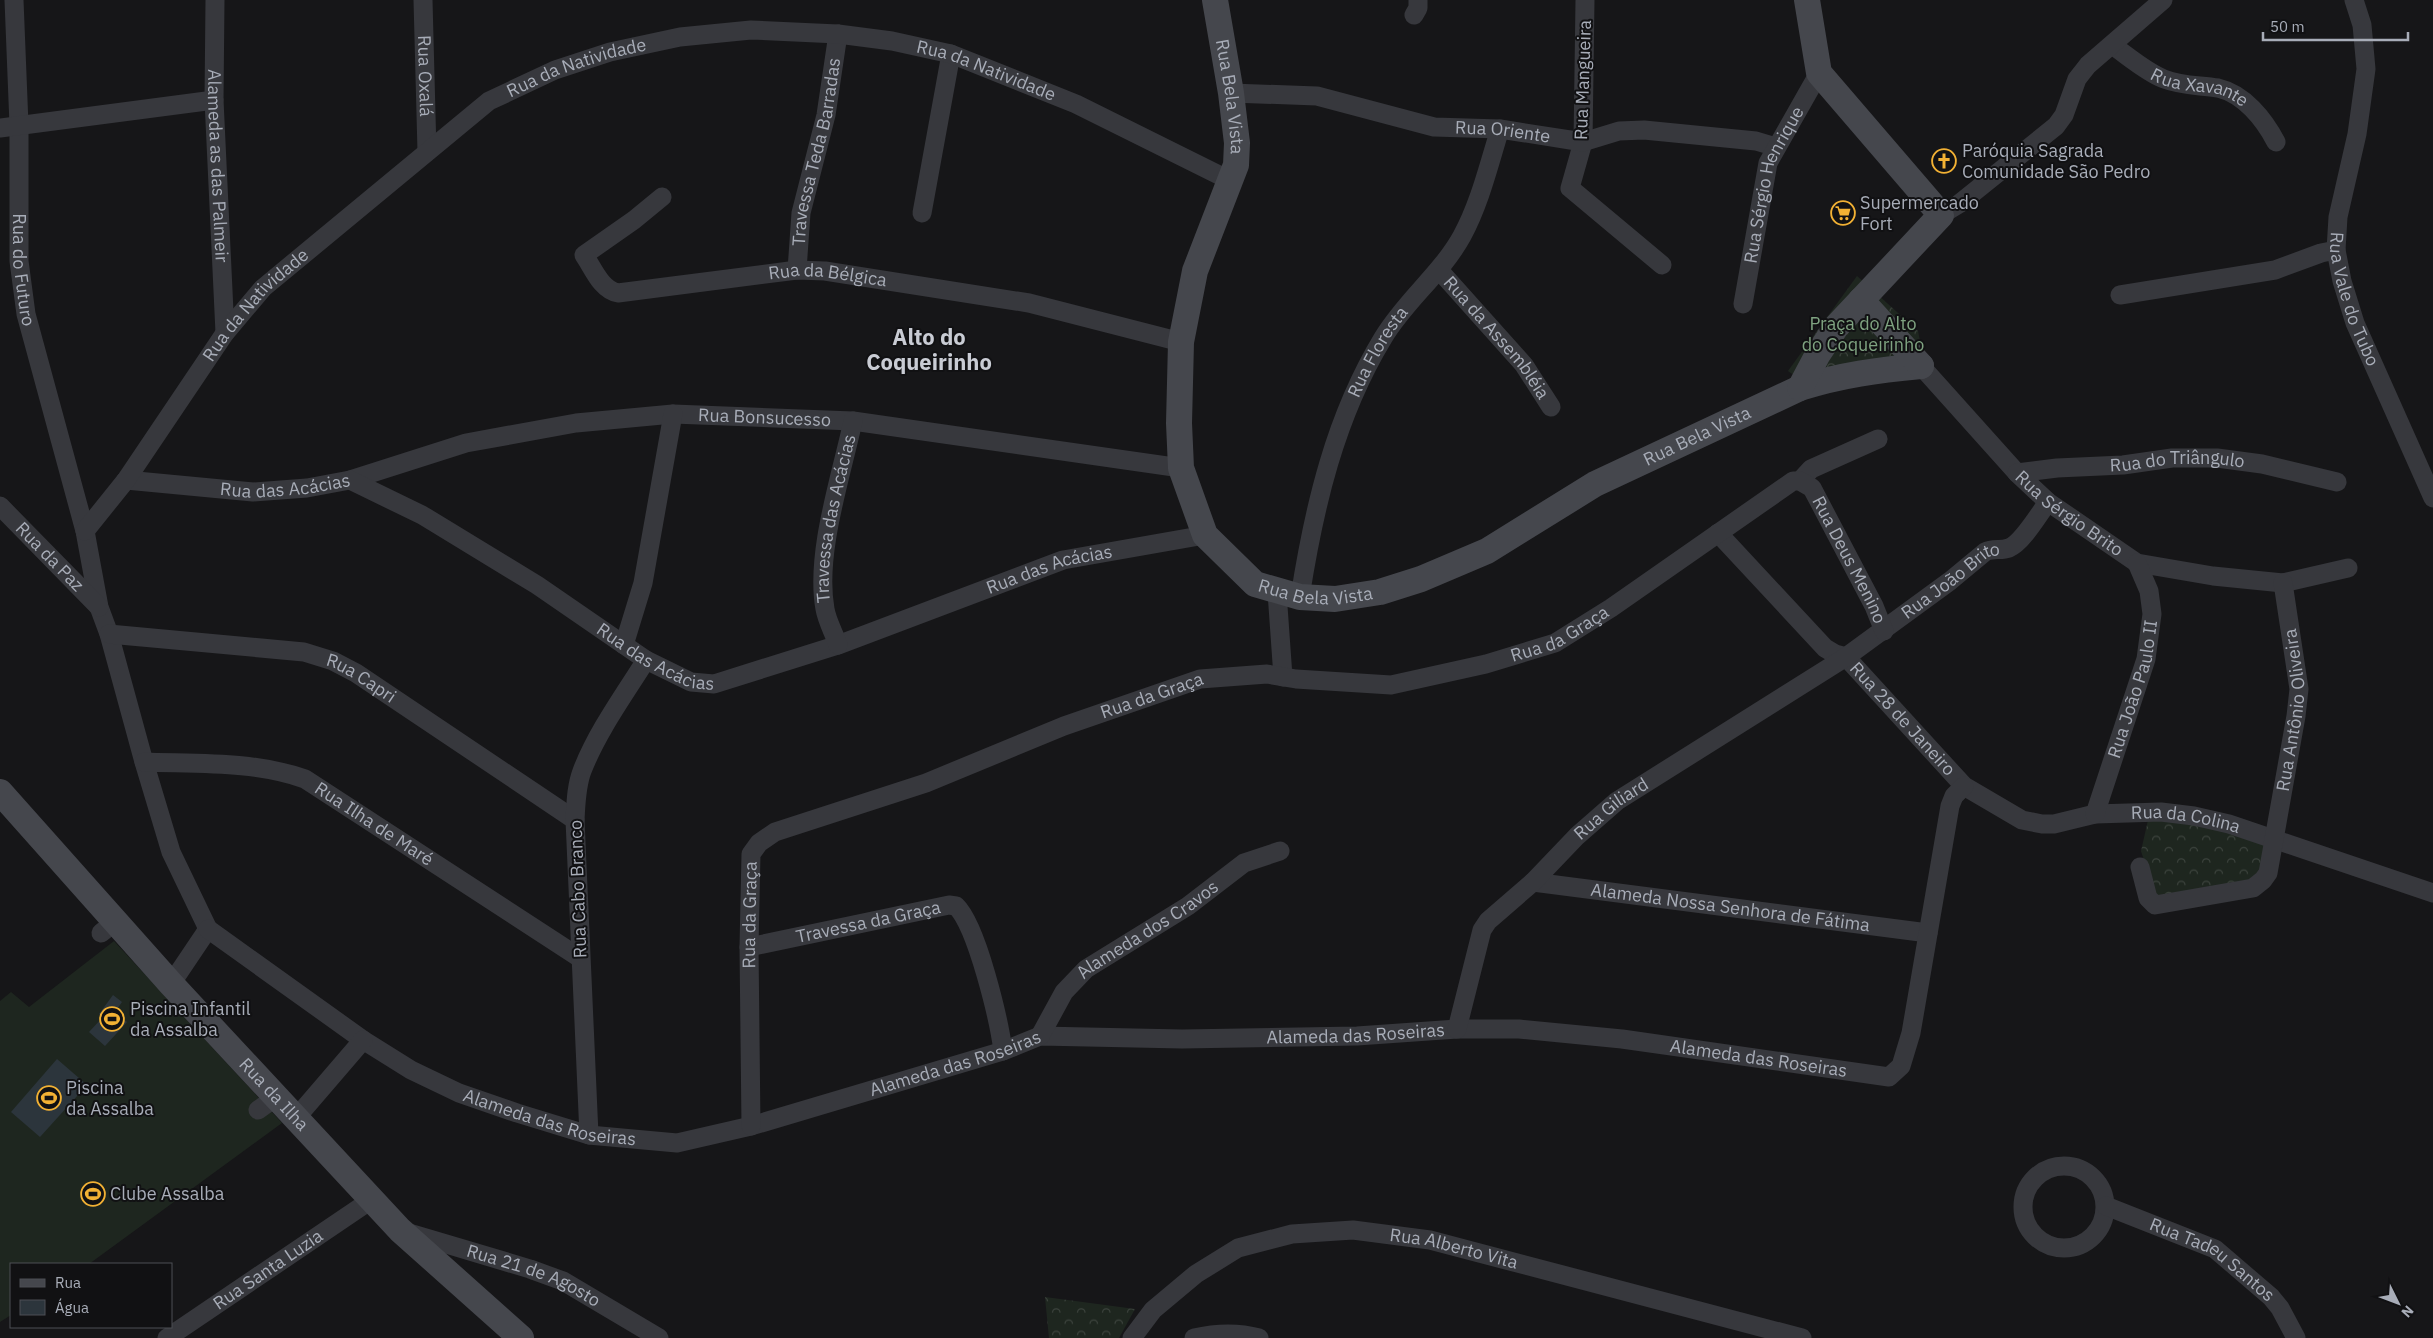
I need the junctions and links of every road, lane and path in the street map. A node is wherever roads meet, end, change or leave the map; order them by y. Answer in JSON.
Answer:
{"nodes":[{"id":1,"x":214,"y":0,"type":"edge"},
{"id":2,"x":423,"y":0,"type":"edge"},
{"id":3,"x":1215,"y":0,"type":"edge"},
{"id":4,"x":1585,"y":0,"type":"edge"},
{"id":5,"x":1807,"y":0,"type":"edge"},
{"id":6,"x":2162,"y":0,"type":"edge"},
{"id":7,"x":2354,"y":0,"type":"edge"},
{"id":8,"x":10,"y":7,"type":"edge"},
{"id":9,"x":838,"y":34,"type":"junction"},
{"id":10,"x":2112,"y":45,"type":"junction"},
{"id":11,"x":951,"y":54,"type":"junction"},
{"id":12,"x":1819,"y":72,"type":"junction"},
{"id":13,"x":1231,"y":93,"type":"junction"},
{"id":14,"x":214,"y":100,"type":"junction"},
{"id":15,"x":19,"y":125,"type":"junction"},
{"id":16,"x":0,"y":128,"type":"edge"},
{"id":17,"x":1500,"y":129,"type":"junction"},
{"id":18,"x":1583,"y":142,"type":"junction"},
{"id":19,"x":2276,"y":142,"type":"dead end"},
{"id":20,"x":1776,"y":147,"type":"junction"},
{"id":21,"x":427,"y":152,"type":"junction"},
{"id":22,"x":1231,"y":181,"type":"junction"},
{"id":23,"x":662,"y":197,"type":"dead end"},
{"id":24,"x":922,"y":213,"type":"dead end"},
{"id":25,"x":1941,"y":215,"type":"junction"},
{"id":26,"x":2336,"y":250,"type":"junction"},
{"id":27,"x":1662,"y":265,"type":"dead end"},
{"id":28,"x":797,"y":270,"type":"junction"},
{"id":29,"x":1439,"y":270,"type":"junction"},
{"id":30,"x":2120,"y":295,"type":"dead end"},
{"id":31,"x":1861,"y":300,"type":"junction"},
{"id":32,"x":1743,"y":304,"type":"dead end"},
{"id":33,"x":224,"y":333,"type":"junction"},
{"id":34,"x":1181,"y":342,"type":"junction"},
{"id":35,"x":1921,"y":366,"type":"junction"},
{"id":36,"x":1800,"y":388,"type":"junction"},
{"id":37,"x":1551,"y":407,"type":"dead end"},
{"id":38,"x":673,"y":414,"type":"junction"},
{"id":39,"x":853,"y":421,"type":"junction"},
{"id":40,"x":1878,"y":439,"type":"dead end"},
{"id":41,"x":1181,"y":468,"type":"junction"},
{"id":42,"x":2017,"y":473,"type":"junction"},
{"id":43,"x":126,"y":480,"type":"junction"},
{"id":44,"x":350,"y":480,"type":"junction"},
{"id":45,"x":2337,"y":482,"type":"dead end"},
{"id":46,"x":1806,"y":484,"type":"junction"},
{"id":47,"x":2433,"y":498,"type":"edge"},
{"id":48,"x":2048,"y":502,"type":"junction"},
{"id":49,"x":0,"y":506,"type":"edge"},
{"id":50,"x":85,"y":531,"type":"junction"},
{"id":51,"x":1718,"y":533,"type":"junction"},
{"id":52,"x":1205,"y":535,"type":"junction"},
{"id":53,"x":2137,"y":563,"type":"junction"},
{"id":54,"x":2348,"y":568,"type":"dead end"},
{"id":55,"x":2283,"y":583,"type":"junction"},
{"id":56,"x":1288,"y":595,"type":"junction"},
{"id":57,"x":99,"y":607,"type":"junction"},
{"id":58,"x":1884,"y":630,"type":"junction"},
{"id":59,"x":109,"y":634,"type":"junction"},
{"id":60,"x":624,"y":645,"type":"junction"},
{"id":61,"x":838,"y":645,"type":"junction"},
{"id":62,"x":1846,"y":657,"type":"junction"},
{"id":63,"x":646,"y":660,"type":"junction"},
{"id":64,"x":1282,"y":676,"type":"junction"},
{"id":65,"x":144,"y":762,"type":"junction"},
{"id":66,"x":1964,"y":786,"type":"junction"},
{"id":67,"x":0,"y":792,"type":"edge"},
{"id":68,"x":2095,"y":814,"type":"junction"},
{"id":69,"x":575,"y":820,"type":"junction"},
{"id":70,"x":2274,"y":838,"type":"junction"},
{"id":71,"x":1280,"y":851,"type":"dead end"},
{"id":72,"x":2140,"y":867,"type":"dead end"},
{"id":73,"x":1534,"y":882,"type":"junction"},
{"id":74,"x":2433,"y":893,"type":"edge"},
{"id":75,"x":208,"y":929,"type":"junction"},
{"id":76,"x":1928,"y":933,"type":"junction"},
{"id":77,"x":748,"y":947,"type":"junction"},
{"id":78,"x":580,"y":958,"type":"junction"},
{"id":79,"x":171,"y":984,"type":"junction"},
{"id":80,"x":1457,"y":1029,"type":"junction"},
{"id":81,"x":1040,"y":1036,"type":"junction"},
{"id":82,"x":363,"y":1040,"type":"junction"},
{"id":83,"x":1003,"y":1051,"type":"junction"},
{"id":84,"x":296,"y":1118,"type":"junction"},
{"id":85,"x":751,"y":1126,"type":"junction"},
{"id":86,"x":589,"y":1135,"type":"junction"},
{"id":87,"x":371,"y":1200,"type":"junction"},
{"id":88,"x":2106,"y":1206,"type":"junction"},
{"id":89,"x":400,"y":1230,"type":"junction"},
{"id":90,"x":166,"y":1338,"type":"edge"},
{"id":91,"x":521,"y":1338,"type":"edge"},
{"id":92,"x":659,"y":1338,"type":"edge"},
{"id":93,"x":1132,"y":1338,"type":"edge"},
{"id":94,"x":1194,"y":1338,"type":"edge"},
{"id":95,"x":1259,"y":1338,"type":"edge"},
{"id":96,"x":1802,"y":1338,"type":"edge"},
{"id":97,"x":2296,"y":1338,"type":"edge"}],
"edges":[{"from":1,"to":14,"type":"street","name":"Alameda as das Palmeir"},
{"from":2,"to":21,"type":"street","name":"Rua Oxalá"},
{"from":3,"to":13,"type":"main road","name":"Rua Bela Vista"},
{"from":4,"to":18,"type":"street","name":"Rua Mangueira"},
{"from":5,"to":12,"type":"main road"},
{"from":6,"to":10,"type":"street"},
{"from":7,"to":26,"type":"street","name":"Rua Vale do Tubo"},
{"from":8,"to":15,"type":"street","name":"Rua do Futuro"},
{"from":9,"to":11,"type":"street","name":"Rua da Natividade"},
{"from":9,"to":21,"type":"street","name":"Rua da Natividade"},
{"from":9,"to":28,"type":"street","name":"Travessa Teda Barradas"},
{"from":10,"to":19,"type":"street","name":"Rua Xavante"},
{"from":10,"to":25,"type":"street"},
{"from":11,"to":22,"type":"street","name":"Rua da Natividade"},
{"from":11,"to":24,"type":"street"},
{"from":12,"to":20,"type":"street","name":"Rua Sérgio Henrique"},
{"from":12,"to":25,"type":"main road"},
{"from":13,"to":17,"type":"street","name":"Rua Oriente"},
{"from":13,"to":22,"type":"main road","name":"Rua Bela Vista"},
{"from":14,"to":15,"type":"street"},
{"from":14,"to":33,"type":"street","name":"Alameda as das Palmeir"},
{"from":15,"to":16,"type":"street"},
{"from":15,"to":50,"type":"street","name":"Rua do Futuro"},
{"from":17,"to":18,"type":"street","name":"Rua Oriente"},
{"from":17,"to":29,"type":"street","name":"Rua Floresta"},
{"from":18,"to":20,"type":"street","name":"Rua Oriente"},
{"from":18,"to":27,"type":"street","name":"Rua Mangueira"},
{"from":20,"to":32,"type":"street","name":"Rua Sérgio Henrique"},
{"from":21,"to":33,"type":"street","name":"Rua da Natividade"},
{"from":22,"to":34,"type":"main road","name":"Rua Bela Vista"},
{"from":23,"to":28,"type":"street","name":"Rua da Bélgica"},
{"from":25,"to":31,"type":"main road"},
{"from":26,"to":30,"type":"street"},
{"from":26,"to":47,"type":"street","name":"Rua Vale do Tubo"},
{"from":28,"to":34,"type":"street","name":"Rua da Bélgica"},
{"from":29,"to":37,"type":"street","name":"Rua da Assembléia"},
{"from":29,"to":56,"type":"street","name":"Rua Floresta"},
{"from":31,"to":35,"type":"main road","name":"Rua Sérgio Brito"},
{"from":31,"to":36,"type":"main road"},
{"from":33,"to":43,"type":"street","name":"Rua da Natividade"},
{"from":34,"to":41,"type":"main road","name":"Rua Bela Vista"},
{"from":35,"to":36,"type":"main road","name":"Rua Bela Vista"},
{"from":35,"to":42,"type":"street","name":"Rua Sérgio Brito"},
{"from":36,"to":56,"type":"main road","name":"Rua Bela Vista"},
{"from":38,"to":39,"type":"street","name":"Rua Bonsucesso"},
{"from":38,"to":44,"type":"street","name":"Rua Bonsucesso"},
{"from":38,"to":60,"type":"street"},
{"from":39,"to":41,"type":"street","name":"Rua Bonsucesso"},
{"from":39,"to":61,"type":"street","name":"Travessa das Acácias"},
{"from":40,"to":46,"type":"street","name":"Rua da Graça"},
{"from":41,"to":52,"type":"main road","name":"Rua Bela Vista"},
{"from":42,"to":45,"type":"street","name":"Rua do Triângulo"},
{"from":42,"to":48,"type":"street","name":"Rua Sérgio Brito"},
{"from":43,"to":44,"type":"street","name":"Rua das Acácias"},
{"from":43,"to":50,"type":"street","name":"Rua da Natividade"},
{"from":44,"to":60,"type":"street","name":"Rua das Acácias"},
{"from":46,"to":51,"type":"street","name":"Rua da Graça"},
{"from":46,"to":58,"type":"street","name":"Rua Deus Menino"},
{"from":48,"to":53,"type":"street","name":"Rua Sérgio Brito"},
{"from":48,"to":58,"type":"street","name":"Rua João Brito"},
{"from":49,"to":57,"type":"street","name":"Rua da Paz"},
{"from":50,"to":57,"type":"street"},
{"from":51,"to":62,"type":"street","name":"Rua 28 de Janeiro"},
{"from":51,"to":64,"type":"street","name":"Rua da Graça"},
{"from":52,"to":56,"type":"main road","name":"Rua Bela Vista"},
{"from":52,"to":61,"type":"street","name":"Rua das Acácias"},
{"from":53,"to":55,"type":"street","name":"Rua Sérgio Brito"},
{"from":53,"to":68,"type":"street","name":"Rua João Paulo II"},
{"from":54,"to":55,"type":"street","name":"Rua Sérgio Brito"},
{"from":55,"to":70,"type":"street","name":"Rua Antônio Oliveira"},
{"from":56,"to":64,"type":"street","name":"Rua Floresta"},
{"from":57,"to":59,"type":"street"},
{"from":58,"to":62,"type":"street","name":"Rua João Brito"},
{"from":59,"to":65,"type":"street"},
{"from":59,"to":69,"type":"street","name":"Rua Capri"},
{"from":60,"to":63,"type":"street","name":"Rua das Acácias"},
{"from":61,"to":63,"type":"street","name":"Rua das Acácias"},
{"from":62,"to":66,"type":"street","name":"Rua 28 de Janeiro"},
{"from":62,"to":73,"type":"street","name":"Rua Giliard"},
{"from":63,"to":69,"type":"street","name":"Rua Cabo Branco"},
{"from":64,"to":77,"type":"street","name":"Rua da Graça"},
{"from":65,"to":75,"type":"street"},
{"from":65,"to":78,"type":"street","name":"Rua Ilha de Maré"},
{"from":66,"to":68,"type":"street","name":"Rua 28 de Janeiro"},
{"from":66,"to":76,"type":"street"},
{"from":67,"to":79,"type":"main road","name":"Rua da Ilha"},
{"from":68,"to":70,"type":"street","name":"Rua da Colina"},
{"from":69,"to":78,"type":"street","name":"Rua Cabo Branco"},
{"from":70,"to":72,"type":"street"},
{"from":70,"to":74,"type":"street","name":"Rua da Colina"},
{"from":71,"to":81,"type":"street","name":"Alameda dos Cravos"},
{"from":73,"to":76,"type":"street","name":"Alameda Nossa Senhora de Fátima"},
{"from":73,"to":80,"type":"street","name":"Rua Giliard"},
{"from":75,"to":79,"type":"street"},
{"from":75,"to":82,"type":"street","name":"Alameda das Roseiras"},
{"from":76,"to":80,"type":"street","name":"Alameda das Roseiras"},
{"from":77,"to":83,"type":"street","name":"Travessa da Graça"},
{"from":77,"to":85,"type":"street","name":"Rua da Graça"},
{"from":78,"to":86,"type":"street","name":"Rua Cabo Branco"},
{"from":79,"to":84,"type":"main road","name":"Rua da Ilha"},
{"from":80,"to":81,"type":"street","name":"Alameda das Roseiras"},
{"from":81,"to":83,"type":"street","name":"Alameda das Roseiras"},
{"from":82,"to":84,"type":"street"},
{"from":82,"to":86,"type":"street","name":"Alameda das Roseiras"},
{"from":83,"to":85,"type":"street","name":"Alameda das Roseiras"},
{"from":84,"to":87,"type":"main road","name":"Rua da Ilha"},
{"from":85,"to":86,"type":"street","name":"Alameda das Roseiras"},
{"from":87,"to":89,"type":"main road","name":"Rua da Ilha"},
{"from":87,"to":90,"type":"street","name":"Rua Santa Luzia"},
{"from":88,"to":88,"type":"street"},
{"from":88,"to":97,"type":"street","name":"Rua Tadeu Santos"},
{"from":89,"to":91,"type":"main road","name":"Rua da Ilha"},
{"from":89,"to":92,"type":"street","name":"Rua 21 de Agosto"},
{"from":93,"to":96,"type":"street","name":"Rua Alberto Vita"},
{"from":94,"to":95,"type":"street"}]}
